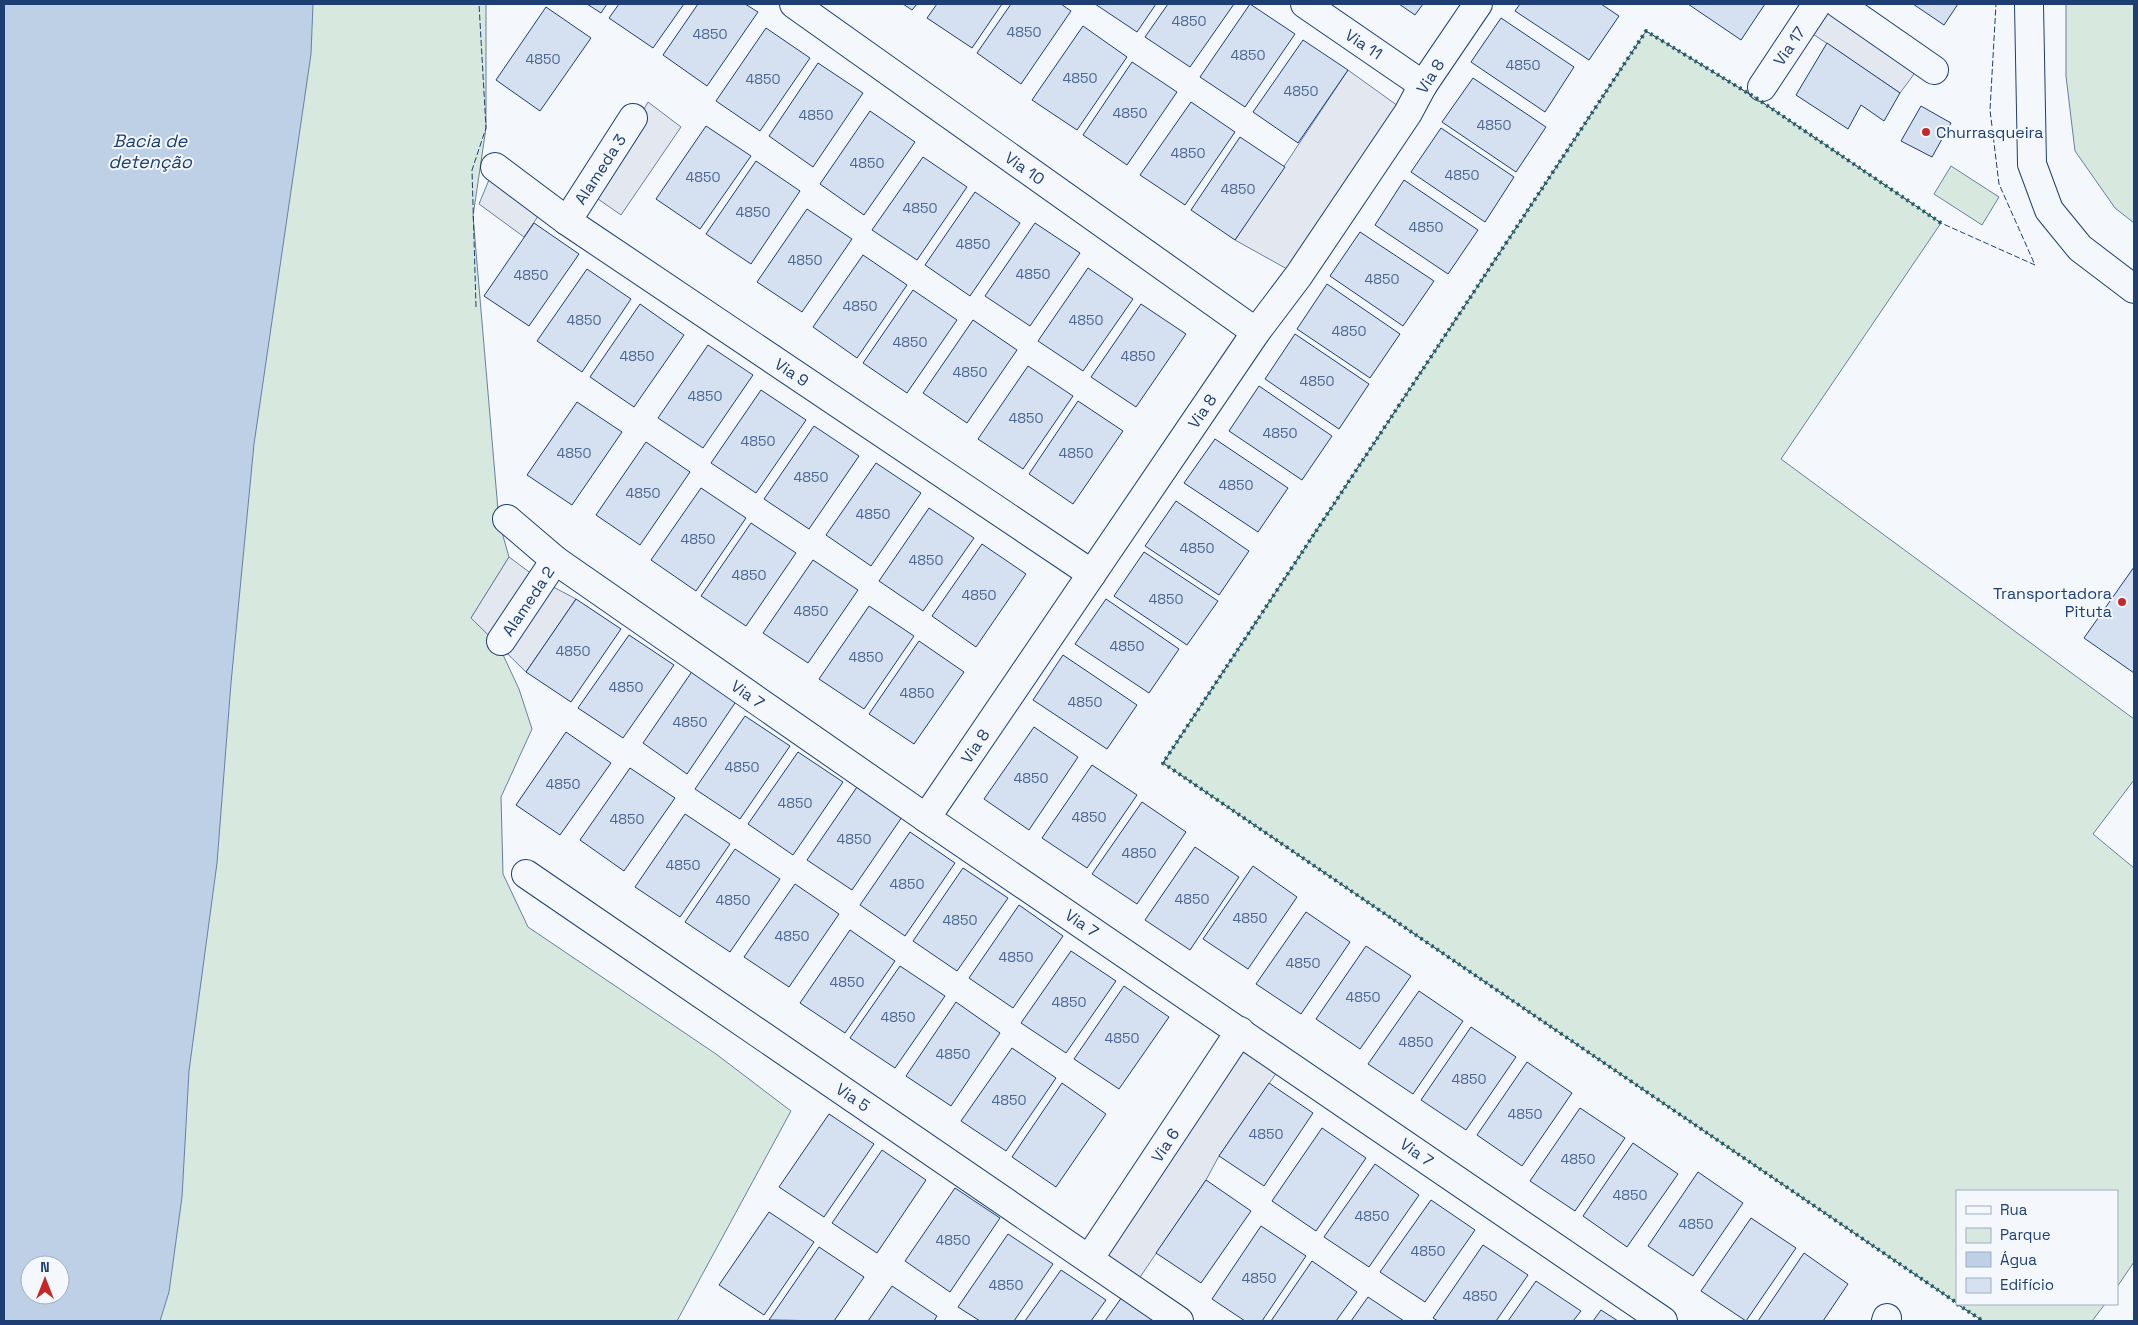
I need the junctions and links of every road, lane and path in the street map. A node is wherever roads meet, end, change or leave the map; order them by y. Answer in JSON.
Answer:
{"nodes":[{"id":1,"x":794,"y":4,"type":"edge"},
{"id":2,"x":1305,"y":4,"type":"edge"},
{"id":3,"x":1478,"y":4,"type":"edge"},
{"id":4,"x":1817,"y":4,"type":"edge"},
{"id":5,"x":1839,"y":4,"type":"edge"},
{"id":6,"x":2029,"y":4,"type":"edge"},
{"id":7,"x":1934,"y":70,"type":"dead end"},
{"id":8,"x":1423,"y":85,"type":"junction"},
{"id":9,"x":1762,"y":87,"type":"dead end"},
{"id":10,"x":633,"y":118,"type":"dead end"},
{"id":11,"x":495,"y":167,"type":"dead end"},
{"id":12,"x":567,"y":221,"type":"junction"},
{"id":13,"x":2134,"y":289,"type":"edge"},
{"id":14,"x":1256,"y":332,"type":"junction"},
{"id":15,"x":507,"y":519,"type":"dead end"},
{"id":16,"x":555,"y":560,"type":"junction"},
{"id":17,"x":1092,"y":574,"type":"junction"},
{"id":18,"x":501,"y":641,"type":"dead end"},
{"id":19,"x":926,"y":818,"type":"junction"},
{"id":20,"x":526,"y":874,"type":"dead end"},
{"id":21,"x":1240,"y":1030,"type":"junction"},
{"id":22,"x":1089,"y":1259,"type":"junction"},
{"id":23,"x":1179,"y":1321,"type":"edge"},
{"id":24,"x":1663,"y":1321,"type":"edge"}],
"edges":[{"from":1,"to":14,"type":"street","name":"Via 10"},
{"from":2,"to":8,"type":"street","name":"Via 11"},
{"from":3,"to":8,"type":"street","name":"Via 8"},
{"from":4,"to":9,"type":"street","name":"Via 17"},
{"from":5,"to":7,"type":"street"},
{"from":6,"to":13,"type":"street"},
{"from":8,"to":14,"type":"street","name":"Via 8"},
{"from":10,"to":12,"type":"street","name":"Alameda 3"},
{"from":11,"to":12,"type":"street","name":"Via 9"},
{"from":12,"to":17,"type":"street","name":"Via 9"},
{"from":14,"to":17,"type":"street","name":"Via 8"},
{"from":15,"to":16,"type":"street","name":"Via 7"},
{"from":16,"to":18,"type":"street","name":"Alameda 2"},
{"from":16,"to":19,"type":"street","name":"Via 7"},
{"from":17,"to":19,"type":"street","name":"Via 8"},
{"from":19,"to":21,"type":"street","name":"Via 7"},
{"from":20,"to":22,"type":"street","name":"Via 5"},
{"from":21,"to":22,"type":"street","name":"Via 6"},
{"from":21,"to":24,"type":"street","name":"Via 7"},
{"from":22,"to":23,"type":"street","name":"Via 5"}]}
